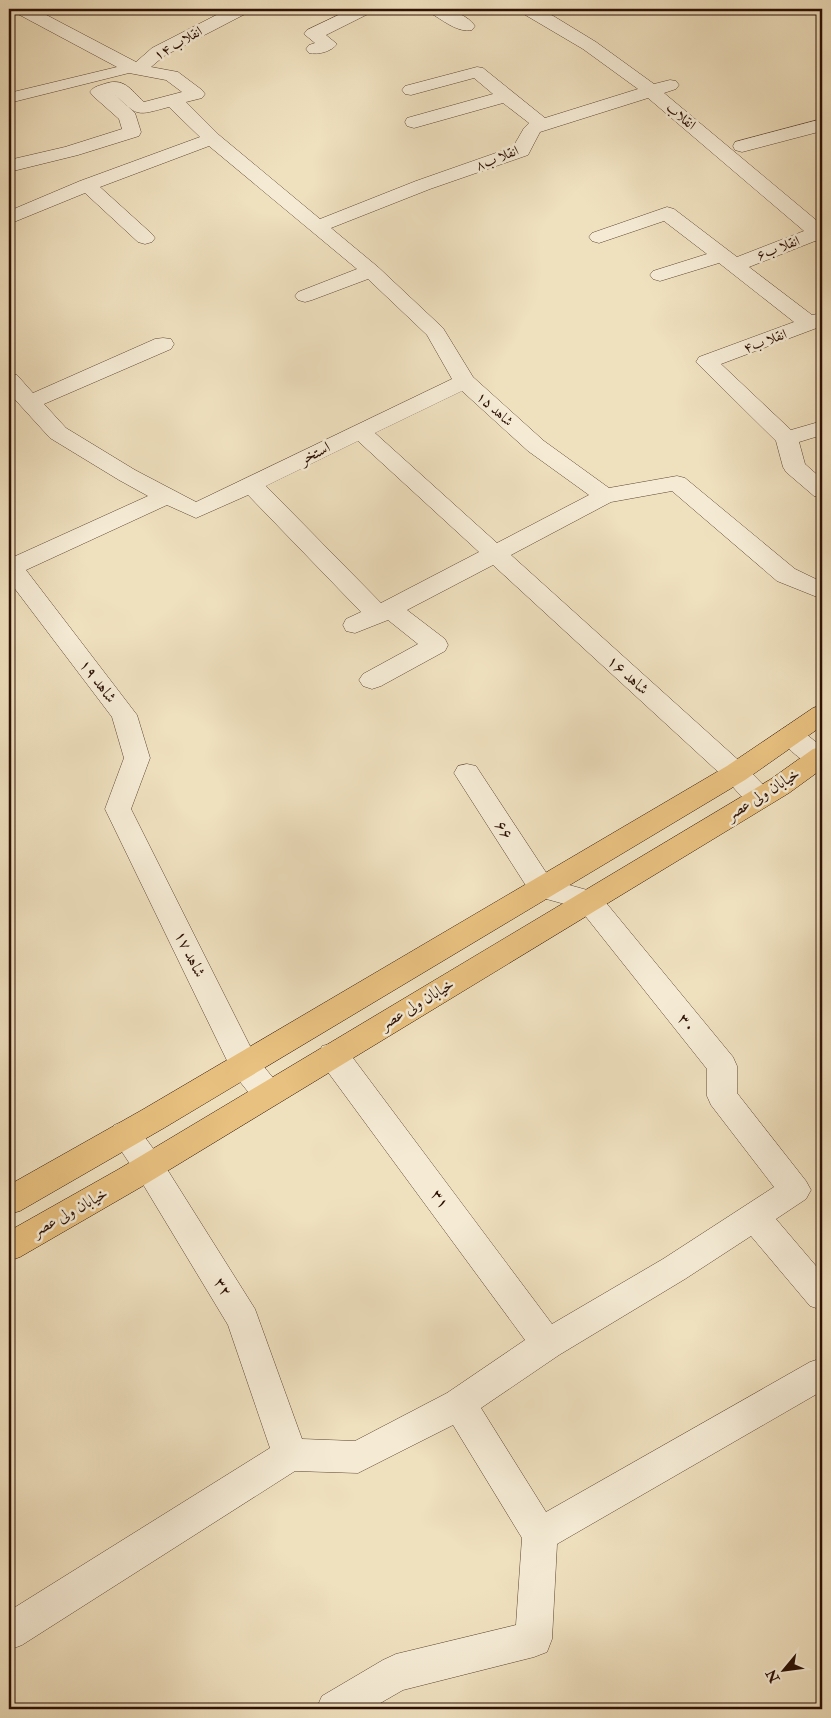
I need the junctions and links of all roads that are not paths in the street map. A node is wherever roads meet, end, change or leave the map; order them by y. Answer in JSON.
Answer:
{"nodes":[{"id":1,"x":22,"y":9,"type":"edge"},
{"id":2,"x":241,"y":9,"type":"edge"},
{"id":3,"x":364,"y":9,"type":"edge"},
{"id":4,"x":442,"y":9,"type":"edge"},
{"id":5,"x":528,"y":9,"type":"edge"},
{"id":6,"x":559,"y":9,"type":"edge"},
{"id":7,"x":466,"y":26,"type":"dead end"},
{"id":8,"x":315,"y":49,"type":"dead end"},
{"id":9,"x":137,"y":70,"type":"junction"},
{"id":10,"x":670,"y":85,"type":"junction"},
{"id":11,"x":411,"y":90,"type":"dead end"},
{"id":12,"x":650,"y":90,"type":"junction"},
{"id":13,"x":506,"y":96,"type":"junction"},
{"id":14,"x":9,"y":98,"type":"edge"},
{"id":15,"x":173,"y":100,"type":"junction"},
{"id":16,"x":414,"y":122,"type":"dead end"},
{"id":17,"x":542,"y":125,"type":"junction"},
{"id":18,"x":822,"y":125,"type":"edge"},
{"id":19,"x":212,"y":139,"type":"junction"},
{"id":20,"x":742,"y":146,"type":"junction"},
{"id":21,"x":9,"y":166,"type":"edge"},
{"id":22,"x":87,"y":185,"type":"junction"},
{"id":23,"x":9,"y":218,"type":"edge"},
{"id":24,"x":316,"y":227,"type":"junction"},
{"id":25,"x":821,"y":229,"type":"edge"},
{"id":26,"x":145,"y":238,"type":"dead end"},
{"id":27,"x":598,"y":238,"type":"dead end"},
{"id":28,"x":728,"y":260,"type":"junction"},
{"id":29,"x":371,"y":271,"type":"junction"},
{"id":30,"x":660,"y":275,"type":"dead end"},
{"id":31,"x":305,"y":296,"type":"dead end"},
{"id":32,"x":816,"y":322,"type":"edge"},
{"id":33,"x":162,"y":344,"type":"dead end"},
{"id":34,"x":9,"y":380,"type":"edge"},
{"id":35,"x":464,"y":381,"type":"junction"},
{"id":36,"x":30,"y":402,"type":"junction"},
{"id":37,"x":822,"y":428,"type":"edge"},
{"id":38,"x":360,"y":432,"type":"junction"},
{"id":39,"x":786,"y":439,"type":"junction"},
{"id":40,"x":252,"y":484,"type":"junction"},
{"id":41,"x":822,"y":491,"type":"edge"},
{"id":42,"x":168,"y":496,"type":"junction"},
{"id":43,"x":605,"y":496,"type":"junction"},
{"id":44,"x":494,"y":554,"type":"junction"},
{"id":45,"x":10,"y":568,"type":"edge"},
{"id":46,"x":822,"y":591,"type":"edge"},
{"id":47,"x":384,"y":612,"type":"junction"},
{"id":48,"x":355,"y":625,"type":"dead end"},
{"id":49,"x":372,"y":680,"type":"dead end"},
{"id":50,"x":822,"y":714,"type":"edge"},
{"id":51,"x":791,"y":735,"type":"junction"},
{"id":52,"x":821,"y":758,"type":"edge"},
{"id":53,"x":467,"y":773,"type":"dead end"},
{"id":54,"x":736,"y":773,"type":"junction"},
{"id":55,"x":760,"y":798,"type":"junction"},
{"id":56,"x":118,"y":809,"type":"joint"},
{"id":57,"x":542,"y":888,"type":"junction"},
{"id":58,"x":588,"y":900,"type":"junction"},
{"id":59,"x":334,"y":1055,"type":"junction"},
{"id":60,"x":244,"y":1064,"type":"junction"},
{"id":61,"x":268,"y":1094,"type":"junction"},
{"id":62,"x":125,"y":1134,"type":"junction"},
{"id":63,"x":149,"y":1167,"type":"junction"},
{"id":64,"x":9,"y":1201,"type":"edge"},
{"id":65,"x":754,"y":1217,"type":"junction"},
{"id":66,"x":9,"y":1247,"type":"edge"},
{"id":67,"x":822,"y":1296,"type":"edge"},
{"id":68,"x":546,"y":1344,"type":"junction"},
{"id":69,"x":822,"y":1373,"type":"edge"},
{"id":70,"x":459,"y":1404,"type":"junction"},
{"id":71,"x":290,"y":1455,"type":"junction"},
{"id":72,"x":540,"y":1535,"type":"junction"},
{"id":73,"x":9,"y":1632,"type":"edge"},
{"id":74,"x":335,"y":1709,"type":"edge"}],
"edges":[{"from":1,"to":9,"type":"street"},
{"from":2,"to":9,"type":"street","name":"انقلاب ۱۴"},
{"from":3,"to":8,"type":"street"},
{"from":4,"to":7,"type":"street"},
{"from":5,"to":12,"type":"street","name":"انقلاب"},
{"from":6,"to":10,"type":"street","name":"انقلاب"},
{"from":9,"to":14,"type":"street"},
{"from":9,"to":15,"type":"street","name":"انقلاب ۱۴"},
{"from":10,"to":12,"type":"street","name":"انقلا ب۸"},
{"from":10,"to":20,"type":"street","name":"انقلاب"},
{"from":11,"to":13,"type":"street"},
{"from":12,"to":17,"type":"street","name":"انقلا ب۸"},
{"from":12,"to":25,"type":"street","name":"انقلاب"},
{"from":13,"to":16,"type":"street"},
{"from":13,"to":17,"type":"street"},
{"from":15,"to":19,"type":"street"},
{"from":15,"to":21,"type":"street"},
{"from":17,"to":24,"type":"street","name":"انقلا ب۸"},
{"from":18,"to":20,"type":"street"},
{"from":19,"to":22,"type":"street"},
{"from":19,"to":24,"type":"street","name":"شاهد ۱۵"},
{"from":20,"to":25,"type":"street","name":"انقلاب"},
{"from":22,"to":23,"type":"street"},
{"from":22,"to":26,"type":"street"},
{"from":24,"to":29,"type":"street","name":"شاهد ۱۵"},
{"from":25,"to":28,"type":"street","name":"انقلا ب۶"},
{"from":27,"to":28,"type":"street"},
{"from":28,"to":30,"type":"street","name":"انقلا ب۶"},
{"from":28,"to":32,"type":"street"},
{"from":29,"to":31,"type":"street"},
{"from":29,"to":35,"type":"street","name":"شاهد ۱۵"},
{"from":32,"to":39,"type":"street","name":"انقلا ب۴"},
{"from":33,"to":36,"type":"street"},
{"from":34,"to":36,"type":"street","name":"استخر"},
{"from":35,"to":38,"type":"street","name":"استخر"},
{"from":35,"to":43,"type":"street","name":"شاهد ۱۵"},
{"from":36,"to":42,"type":"street","name":"استخر"},
{"from":37,"to":39,"type":"street"},
{"from":38,"to":40,"type":"street","name":"استخر"},
{"from":38,"to":44,"type":"street","name":"شاهد ۱۶"},
{"from":39,"to":41,"type":"street"},
{"from":40,"to":42,"type":"street","name":"استخر"},
{"from":40,"to":47,"type":"street"},
{"from":42,"to":45,"type":"street"},
{"from":43,"to":44,"type":"street"},
{"from":43,"to":46,"type":"street"},
{"from":44,"to":47,"type":"street"},
{"from":44,"to":54,"type":"street","name":"شاهد ۱۶"},
{"from":45,"to":56,"type":"street","name":"شاهد ۱۹"},
{"from":47,"to":48,"type":"street"},
{"from":47,"to":49,"type":"street"},
{"from":50,"to":51,"type":"main road","name":"خیابان ولی عصر"},
{"from":51,"to":52,"type":"street"},
{"from":51,"to":54,"type":"main road","name":"خیابان ولی عصر"},
{"from":52,"to":55,"type":"main road","name":"خیابان ولی عصر"},
{"from":53,"to":57,"type":"street","name":"۶۶"},
{"from":54,"to":55,"type":"street","name":"شاهد ۱۶"},
{"from":54,"to":57,"type":"main road","name":"خیابان ولی عصر"},
{"from":55,"to":58,"type":"main road","name":"خیابان ولی عصر"},
{"from":56,"to":60,"type":"street","name":"شاهد ۱۷"},
{"from":57,"to":58,"type":"street"},
{"from":57,"to":60,"type":"main road","name":"خیابان ولی عصر"},
{"from":58,"to":59,"type":"main road","name":"خیابان ولی عصر"},
{"from":58,"to":65,"type":"street","name":"۳۰"},
{"from":59,"to":61,"type":"main road","name":"خیابان ولی عصر"},
{"from":59,"to":68,"type":"street","name":"۳۱"},
{"from":60,"to":61,"type":"street","name":"شاهد ۱۷"},
{"from":60,"to":62,"type":"main road","name":"خیابان ولی عصر"},
{"from":61,"to":63,"type":"main road","name":"خیابان ولی عصر"},
{"from":62,"to":63,"type":"street","name":"۳۲"},
{"from":62,"to":64,"type":"main road","name":"خیابان ولی عصر"},
{"from":63,"to":66,"type":"main road","name":"خیابان ولی عصر"},
{"from":63,"to":71,"type":"street","name":"۳۲"},
{"from":65,"to":67,"type":"street"},
{"from":65,"to":68,"type":"street"},
{"from":68,"to":70,"type":"street"},
{"from":69,"to":72,"type":"street"},
{"from":70,"to":71,"type":"street"},
{"from":70,"to":72,"type":"street"},
{"from":71,"to":73,"type":"street"},
{"from":72,"to":74,"type":"street"}]}
